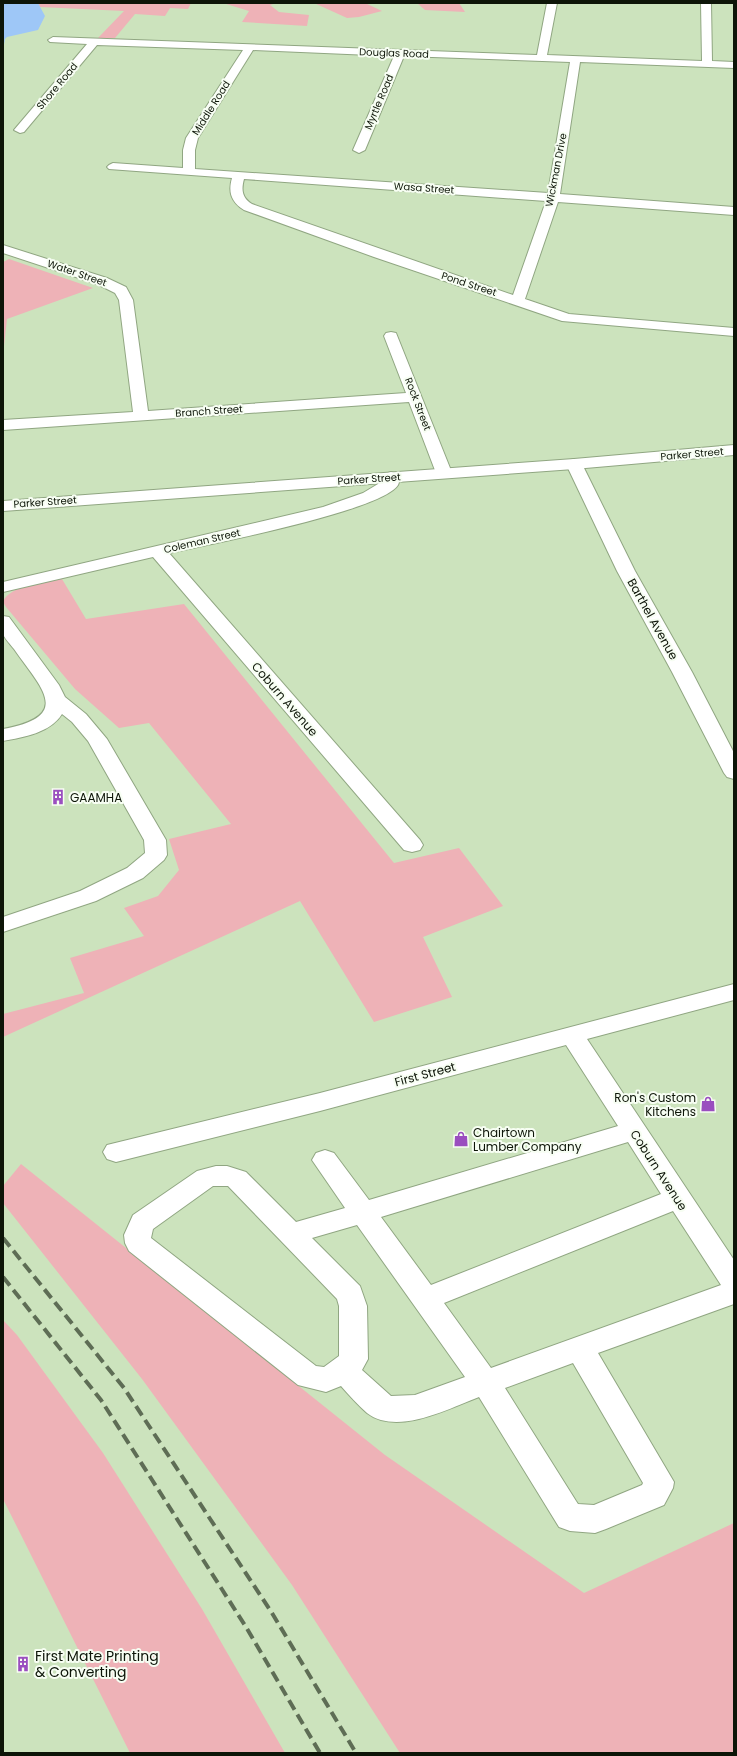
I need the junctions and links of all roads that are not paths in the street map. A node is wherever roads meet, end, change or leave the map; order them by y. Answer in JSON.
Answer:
{"nodes":[{"id":1,"x":552,"y":3,"type":"edge"},
{"id":2,"x":706,"y":3,"type":"edge"},
{"id":3,"x":53,"y":40,"type":"dead end"},
{"id":4,"x":94,"y":42,"type":"junction"},
{"id":5,"x":249,"y":48,"type":"junction"},
{"id":6,"x":400,"y":54,"type":"junction"},
{"id":7,"x":541,"y":58,"type":"junction"},
{"id":8,"x":575,"y":60,"type":"junction"},
{"id":9,"x":707,"y":64,"type":"junction"},
{"id":10,"x":734,"y":65,"type":"edge"},
{"id":11,"x":20,"y":130,"type":"dead end"},
{"id":12,"x":359,"y":150,"type":"dead end"},
{"id":13,"x":114,"y":167,"type":"dead end"},
{"id":14,"x":189,"y":172,"type":"junction"},
{"id":15,"x":239,"y":176,"type":"junction"},
{"id":16,"x":553,"y":198,"type":"junction"},
{"id":17,"x":734,"y":212,"type":"edge"},
{"id":18,"x":3,"y":249,"type":"edge"},
{"id":19,"x":518,"y":300,"type":"junction"},
{"id":20,"x":734,"y":332,"type":"edge"},
{"id":21,"x":391,"y":336,"type":"dead end"},
{"id":22,"x":415,"y":397,"type":"junction"},
{"id":23,"x":141,"y":415,"type":"junction"},
{"id":24,"x":3,"y":425,"type":"edge"},
{"id":25,"x":734,"y":450,"type":"edge"},
{"id":26,"x":574,"y":464,"type":"junction"},
{"id":27,"x":444,"y":473,"type":"junction"},
{"id":28,"x":391,"y":477,"type":"junction"},
{"id":29,"x":3,"y":506,"type":"edge"},
{"id":30,"x":158,"y":552,"type":"junction"},
{"id":31,"x":3,"y":587,"type":"edge"},
{"id":32,"x":3,"y":621,"type":"edge"},
{"id":33,"x":57,"y":700,"type":"junction"},
{"id":34,"x":3,"y":735,"type":"edge"},
{"id":35,"x":734,"y":773,"type":"edge"},
{"id":36,"x":412,"y":846,"type":"dead end"},
{"id":37,"x":3,"y":925,"type":"edge"},
{"id":38,"x":734,"y":992,"type":"edge"},
{"id":39,"x":572,"y":1036,"type":"junction"},
{"id":40,"x":634,"y":1131,"type":"junction"},
{"id":41,"x":116,"y":1152,"type":"dead end"},
{"id":42,"x":325,"y":1160,"type":"dead end"},
{"id":43,"x":678,"y":1198,"type":"junction"},
{"id":44,"x":362,"y":1213,"type":"junction"},
{"id":45,"x":292,"y":1234,"type":"junction"},
{"id":46,"x":734,"y":1283,"type":"edge"},
{"id":47,"x":734,"y":1292,"type":"edge"},
{"id":48,"x":425,"y":1299,"type":"junction"},
{"id":49,"x":580,"y":1348,"type":"junction"},
{"id":50,"x":343,"y":1370,"type":"junction"},
{"id":51,"x":485,"y":1382,"type":"junction"}],
"edges":[{"from":1,"to":7,"type":"street"},
{"from":2,"to":9,"type":"street"},
{"from":3,"to":4,"type":"street","name":"Douglas Road"},
{"from":4,"to":5,"type":"street","name":"Douglas Road"},
{"from":4,"to":11,"type":"street","name":"Shore Road"},
{"from":5,"to":6,"type":"street","name":"Douglas Road"},
{"from":5,"to":14,"type":"street","name":"Middle Road"},
{"from":6,"to":7,"type":"street","name":"Douglas Road"},
{"from":6,"to":12,"type":"street","name":"Myrtle Road"},
{"from":7,"to":8,"type":"street","name":"Douglas Road"},
{"from":8,"to":9,"type":"street","name":"Douglas Road"},
{"from":8,"to":16,"type":"street","name":"Wickman Drive"},
{"from":9,"to":10,"type":"street","name":"Douglas Road"},
{"from":13,"to":14,"type":"street","name":"Wasa Street"},
{"from":14,"to":15,"type":"street","name":"Wasa Street"},
{"from":15,"to":16,"type":"street","name":"Wasa Street"},
{"from":15,"to":19,"type":"street","name":"Pond Street"},
{"from":16,"to":17,"type":"street","name":"Wasa Street"},
{"from":16,"to":19,"type":"street","name":"Wickman Drive"},
{"from":18,"to":23,"type":"street","name":"Water Street"},
{"from":19,"to":20,"type":"street","name":"Pond Street"},
{"from":21,"to":22,"type":"street","name":"Rock Street"},
{"from":22,"to":23,"type":"street","name":"Branch Street"},
{"from":22,"to":27,"type":"street","name":"Rock Street"},
{"from":23,"to":24,"type":"street","name":"Branch Street"},
{"from":25,"to":26,"type":"street","name":"Parker Street"},
{"from":26,"to":27,"type":"street","name":"Parker Street"},
{"from":26,"to":35,"type":"street","name":"Barthel Avenue"},
{"from":27,"to":28,"type":"street","name":"Parker Street"},
{"from":28,"to":29,"type":"street","name":"Parker Street"},
{"from":28,"to":30,"type":"street","name":"Coleman Street"},
{"from":30,"to":31,"type":"street","name":"Coleman Street"},
{"from":30,"to":36,"type":"street","name":"Coburn Avenue"},
{"from":32,"to":33,"type":"street"},
{"from":33,"to":34,"type":"street"},
{"from":33,"to":37,"type":"street"},
{"from":38,"to":39,"type":"street","name":"First Street"},
{"from":39,"to":40,"type":"street","name":"Coburn Avenue"},
{"from":39,"to":41,"type":"street","name":"First Street"},
{"from":40,"to":43,"type":"street","name":"Coburn Avenue"},
{"from":40,"to":44,"type":"street"},
{"from":42,"to":44,"type":"street"},
{"from":43,"to":46,"type":"street","name":"Coburn Avenue"},
{"from":43,"to":48,"type":"street"},
{"from":44,"to":45,"type":"street"},
{"from":44,"to":48,"type":"street"},
{"from":45,"to":50,"type":"street"},
{"from":45,"to":50,"type":"street"},
{"from":47,"to":49,"type":"street"},
{"from":48,"to":51,"type":"street"},
{"from":49,"to":51,"type":"street"},
{"from":49,"to":51,"type":"street"},
{"from":50,"to":51,"type":"street"}]}
